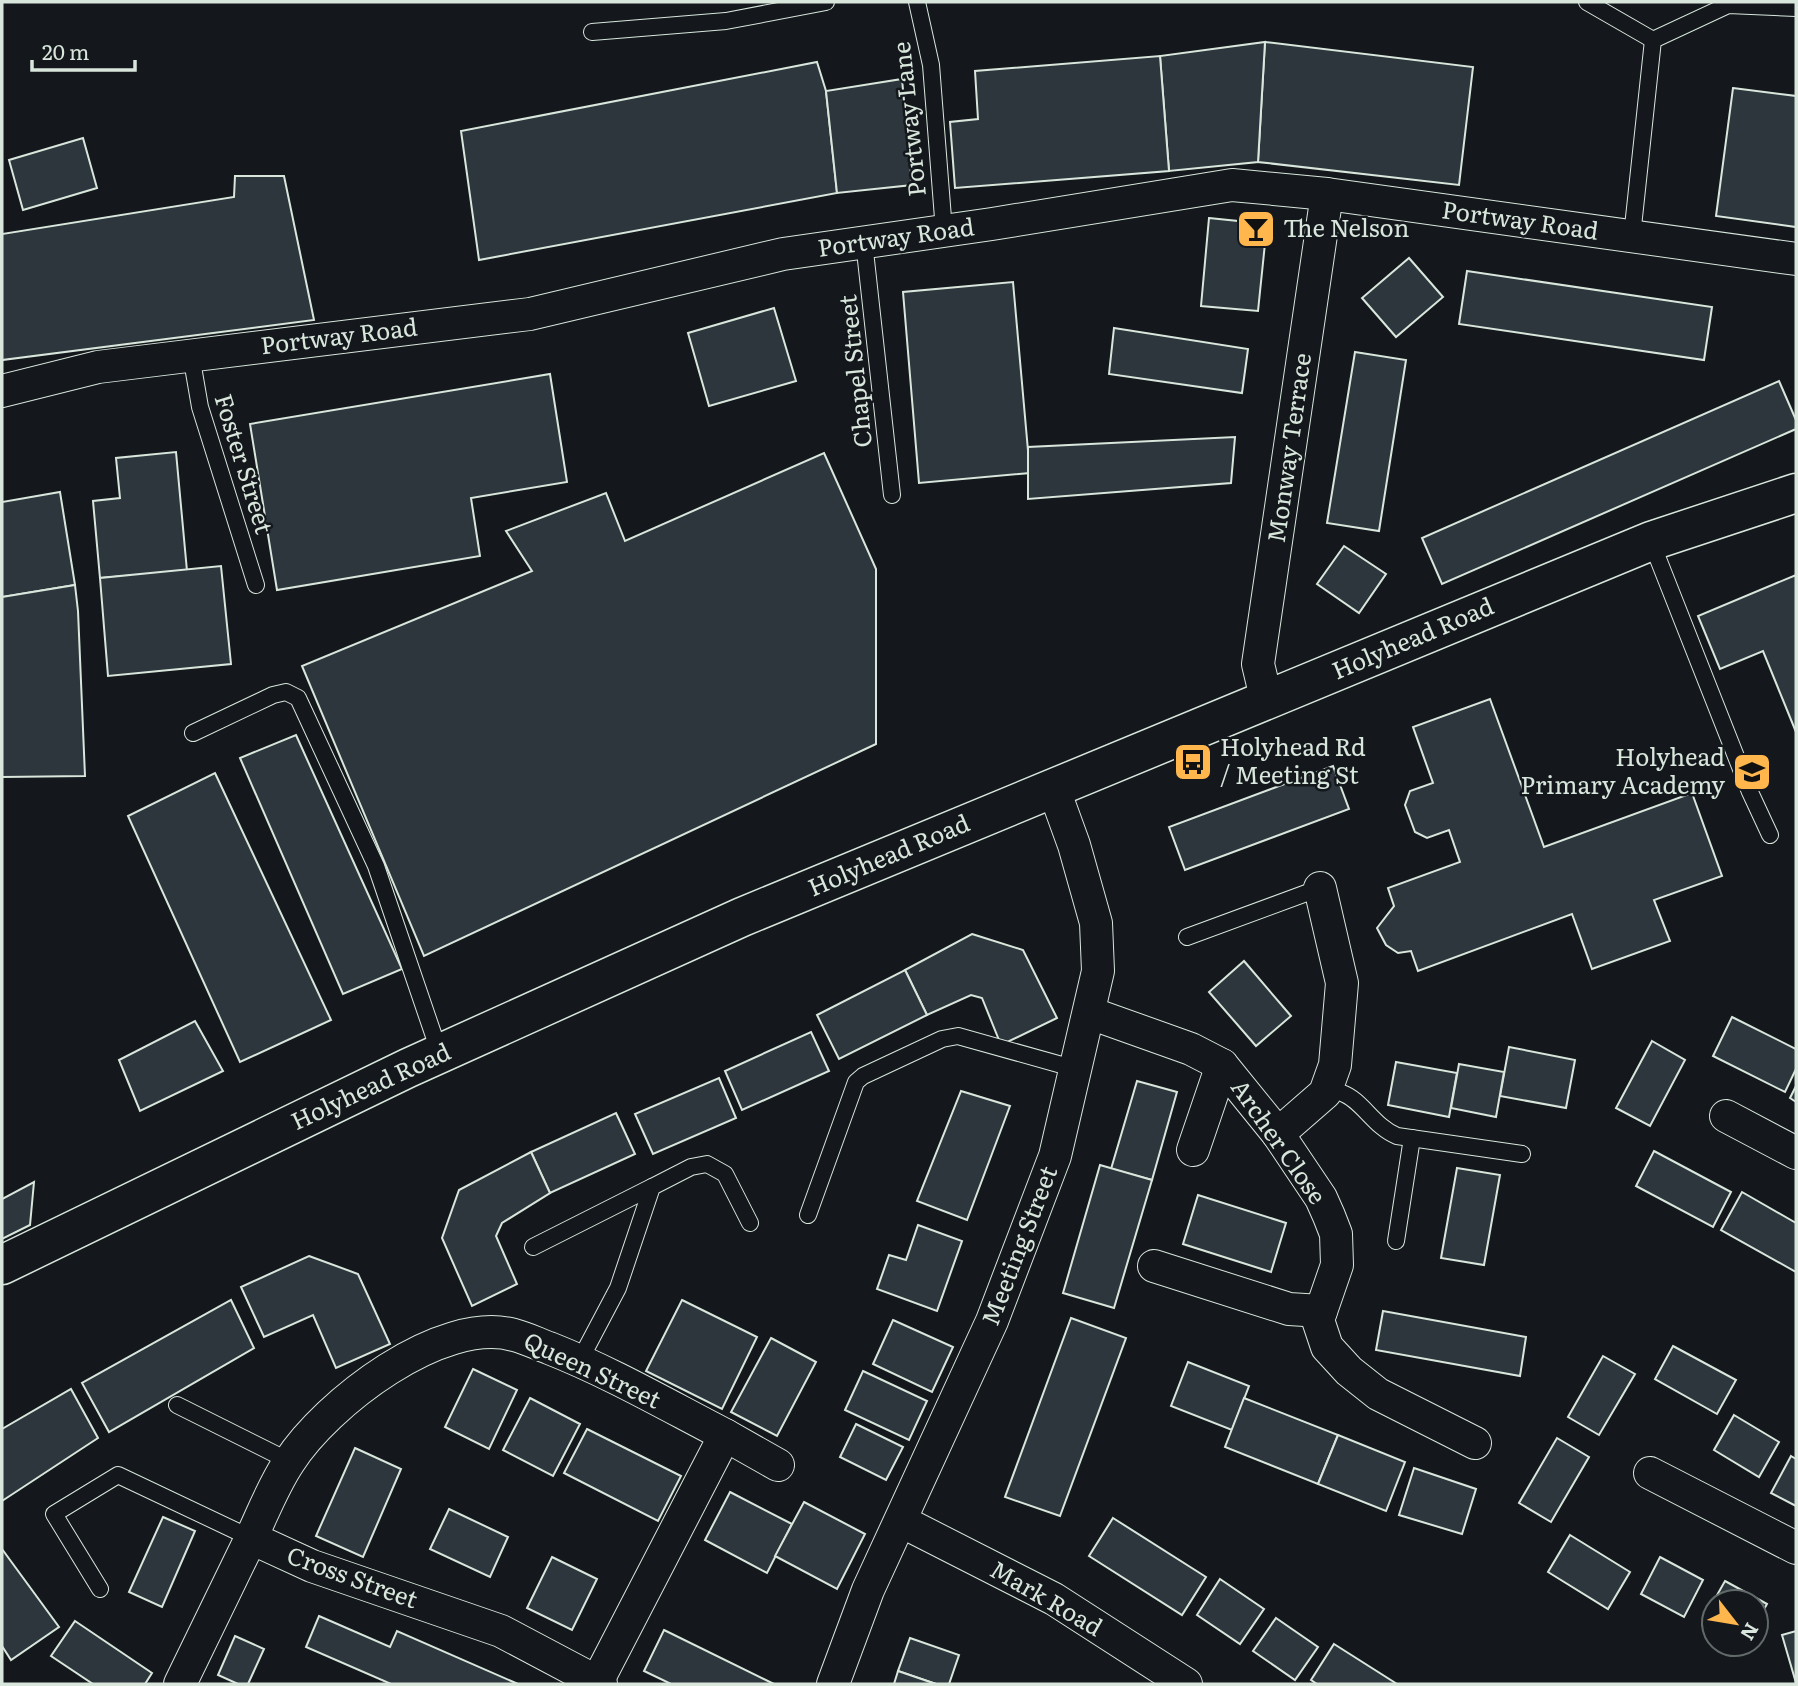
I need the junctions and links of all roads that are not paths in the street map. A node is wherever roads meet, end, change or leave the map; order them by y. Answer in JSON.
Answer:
{"nodes":[{"id":1,"x":825,"y":2,"type":"edge"},
{"id":2,"x":917,"y":2,"type":"edge"},
{"id":3,"x":1587,"y":2,"type":"edge"},
{"id":4,"x":1796,"y":8,"type":"edge"},
{"id":5,"x":592,"y":32,"type":"dead end"},
{"id":6,"x":1653,"y":40,"type":"junction"},
{"id":7,"x":1327,"y":194,"type":"junction"},
{"id":8,"x":944,"y":231,"type":"junction"},
{"id":9,"x":1632,"y":236,"type":"junction"},
{"id":10,"x":864,"y":242,"type":"junction"},
{"id":11,"x":1796,"y":259,"type":"edge"},
{"id":12,"x":191,"y":355,"type":"junction"},
{"id":13,"x":2,"y":391,"type":"edge"},
{"id":14,"x":1796,"y":493,"type":"edge"},
{"id":15,"x":892,"y":495,"type":"dead end"},
{"id":16,"x":1651,"y":541,"type":"junction"},
{"id":17,"x":256,"y":585,"type":"dead end"},
{"id":18,"x":1267,"y":702,"type":"junction"},
{"id":19,"x":193,"y":733,"type":"dead end"},
{"id":20,"x":1053,"y":787,"type":"junction"},
{"id":21,"x":1770,"y":835,"type":"dead end"},
{"id":22,"x":1320,"y":888,"type":"joint"},
{"id":23,"x":1187,"y":937,"type":"dead end"},
{"id":24,"x":1090,"y":1013,"type":"junction"},
{"id":25,"x":440,"y":1054,"type":"junction"},
{"id":26,"x":1222,"y":1065,"type":"junction"},
{"id":27,"x":1076,"y":1069,"type":"junction"},
{"id":28,"x":1325,"y":1093,"type":"junction"},
{"id":29,"x":1726,"y":1116,"type":"dead end"},
{"id":30,"x":1278,"y":1134,"type":"junction"},
{"id":31,"x":1412,"y":1138,"type":"junction"},
{"id":32,"x":1193,"y":1150,"type":"dead end"},
{"id":33,"x":1796,"y":1153,"type":"edge"},
{"id":34,"x":1522,"y":1154,"type":"dead end"},
{"id":35,"x":652,"y":1187,"type":"junction"},
{"id":36,"x":808,"y":1215,"type":"dead end"},
{"id":37,"x":750,"y":1223,"type":"dead end"},
{"id":38,"x":1396,"y":1241,"type":"dead end"},
{"id":39,"x":533,"y":1247,"type":"dead end"},
{"id":40,"x":2,"y":1265,"type":"edge"},
{"id":41,"x":1154,"y":1266,"type":"dead end"},
{"id":42,"x":1321,"y":1311,"type":"junction"},
{"id":43,"x":580,"y":1360,"type":"junction"},
{"id":44,"x":177,"y":1405,"type":"dead end"},
{"id":45,"x":725,"y":1435,"type":"junction"},
{"id":46,"x":1475,"y":1443,"type":"dead end"},
{"id":47,"x":289,"y":1461,"type":"junction"},
{"id":48,"x":778,"y":1465,"type":"dead end"},
{"id":49,"x":1650,"y":1473,"type":"dead end"},
{"id":50,"x":901,"y":1521,"type":"junction"},
{"id":51,"x":251,"y":1538,"type":"junction"},
{"id":52,"x":1796,"y":1548,"type":"edge"},
{"id":53,"x":100,"y":1589,"type":"dead end"},
{"id":54,"x":599,"y":1683,"type":"edge"},
{"id":55,"x":180,"y":1684,"type":"edge"},
{"id":56,"x":833,"y":1684,"type":"edge"},
{"id":57,"x":1186,"y":1684,"type":"edge"}],
"edges":[{"from":1,"to":5,"type":"lane"},
{"from":2,"to":8,"type":"lane","name":"Portway Lane"},
{"from":3,"to":6,"type":"lane"},
{"from":4,"to":6,"type":"lane"},
{"from":6,"to":9,"type":"lane"},
{"from":7,"to":8,"type":"street","name":"Portway Road"},
{"from":7,"to":9,"type":"street","name":"Portway Road"},
{"from":7,"to":18,"type":"street","name":"Monway Terrace"},
{"from":8,"to":10,"type":"street","name":"Portway Road"},
{"from":9,"to":11,"type":"street","name":"Portway Road"},
{"from":10,"to":12,"type":"street","name":"Portway Road"},
{"from":10,"to":15,"type":"lane","name":"Chapel Street"},
{"from":12,"to":13,"type":"street","name":"Portway Road"},
{"from":12,"to":17,"type":"lane","name":"Foster Street"},
{"from":14,"to":16,"type":"street","name":"Holyhead Road"},
{"from":16,"to":18,"type":"street","name":"Holyhead Road"},
{"from":16,"to":21,"type":"lane"},
{"from":18,"to":20,"type":"street","name":"Holyhead Road"},
{"from":19,"to":25,"type":"lane"},
{"from":20,"to":24,"type":"street","name":"Meeting Street"},
{"from":20,"to":25,"type":"street","name":"Holyhead Road"},
{"from":22,"to":23,"type":"lane"},
{"from":22,"to":28,"type":"street"},
{"from":24,"to":26,"type":"street","name":"Archer Close"},
{"from":24,"to":27,"type":"street","name":"Meeting Street"},
{"from":25,"to":40,"type":"street","name":"Holyhead Road"},
{"from":26,"to":30,"type":"street","name":"Archer Close"},
{"from":26,"to":32,"type":"street"},
{"from":27,"to":36,"type":"lane"},
{"from":27,"to":50,"type":"street","name":"Meeting Street"},
{"from":28,"to":30,"type":"street"},
{"from":28,"to":31,"type":"lane"},
{"from":29,"to":33,"type":"street"},
{"from":30,"to":42,"type":"street","name":"Archer Close"},
{"from":31,"to":34,"type":"lane"},
{"from":31,"to":38,"type":"lane"},
{"from":35,"to":37,"type":"lane"},
{"from":35,"to":39,"type":"lane"},
{"from":35,"to":43,"type":"lane"},
{"from":41,"to":42,"type":"street"},
{"from":42,"to":46,"type":"street","name":"Archer Close"},
{"from":43,"to":45,"type":"street","name":"Queen Street"},
{"from":43,"to":47,"type":"street","name":"Queen Street"},
{"from":44,"to":47,"type":"lane"},
{"from":45,"to":48,"type":"street","name":"Queen Street"},
{"from":45,"to":54,"type":"street"},
{"from":47,"to":51,"type":"street","name":"Queen Street"},
{"from":49,"to":52,"type":"street"},
{"from":50,"to":56,"type":"street","name":"Meeting Street"},
{"from":50,"to":57,"type":"street","name":"Mark Road"},
{"from":51,"to":53,"type":"lane"},
{"from":51,"to":54,"type":"street","name":"Cross Street"},
{"from":51,"to":55,"type":"street"}]}
